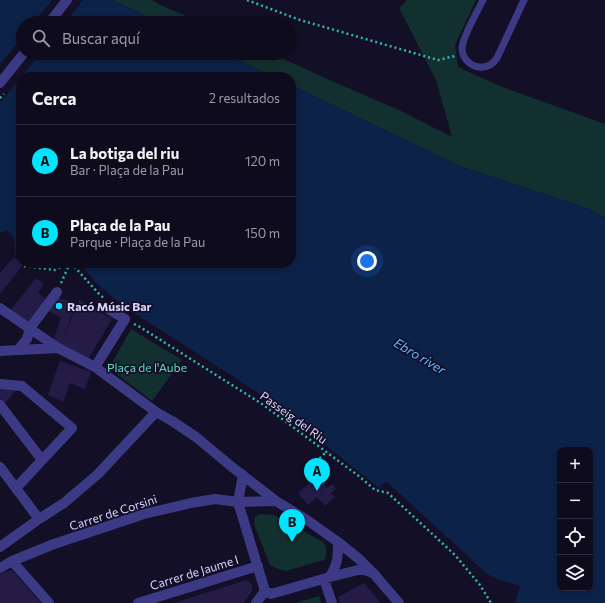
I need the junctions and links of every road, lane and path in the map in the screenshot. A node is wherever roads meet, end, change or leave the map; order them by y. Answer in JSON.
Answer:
{"nodes":[{"id":1,"x":67,"y":0,"type":"edge"},
{"id":2,"x":247,"y":0,"type":"edge"},
{"id":3,"x":483,"y":0,"type":"edge"},
{"id":4,"x":524,"y":0,"type":"edge"},
{"id":5,"x":54,"y":16,"type":"edge"},
{"id":6,"x":289,"y":16,"type":"edge"},
{"id":7,"x":296,"y":18,"type":"edge"},
{"id":8,"x":463,"y":54,"type":"junction"},
{"id":9,"x":18,"y":60,"type":"edge"},
{"id":10,"x":0,"y":83,"type":"edge"},
{"id":11,"x":40,"y":268,"type":"edge"},
{"id":12,"x":59,"y":268,"type":"edge"},
{"id":13,"x":68,"y":268,"type":"edge"},
{"id":14,"x":75,"y":268,"type":"edge"},
{"id":15,"x":56,"y":292,"type":"joint"},
{"id":16,"x":107,"y":304,"type":"joint"},
{"id":17,"x":0,"y":308,"type":"edge"},
{"id":18,"x":139,"y":321,"type":"dead end"},
{"id":19,"x":30,"y":328,"type":"junction"},
{"id":20,"x":58,"y":348,"type":"junction"},
{"id":21,"x":18,"y":350,"type":"junction"},
{"id":22,"x":0,"y":351,"type":"edge"},
{"id":23,"x":95,"y":367,"type":"junction"},
{"id":24,"x":0,"y":384,"type":"edge"},
{"id":25,"x":0,"y":405,"type":"edge"},
{"id":26,"x":156,"y":412,"type":"junction"},
{"id":27,"x":326,"y":452,"type":"junction"},
{"id":28,"x":42,"y":460,"type":"junction"},
{"id":29,"x":0,"y":467,"type":"edge"},
{"id":30,"x":309,"y":469,"type":"dead end"},
{"id":31,"x":243,"y":475,"type":"junction"},
{"id":32,"x":16,"y":488,"type":"junction"},
{"id":33,"x":276,"y":501,"type":"junction"},
{"id":34,"x":238,"y":502,"type":"junction"},
{"id":35,"x":39,"y":519,"type":"junction"},
{"id":36,"x":338,"y":542,"type":"junction"},
{"id":37,"x":0,"y":546,"type":"edge"},
{"id":38,"x":12,"y":561,"type":"junction"},
{"id":39,"x":258,"y":566,"type":"junction"},
{"id":40,"x":0,"y":568,"type":"edge"},
{"id":41,"x":374,"y":574,"type":"junction"},
{"id":42,"x":327,"y":578,"type":"junction"},
{"id":43,"x":270,"y":596,"type":"edge"},
{"id":44,"x":49,"y":603,"type":"edge"},
{"id":45,"x":138,"y":603,"type":"edge"},
{"id":46,"x":256,"y":603,"type":"edge"},
{"id":47,"x":332,"y":603,"type":"edge"},
{"id":48,"x":399,"y":603,"type":"edge"},
{"id":49,"x":491,"y":603,"type":"edge"}],
"edges":[{"from":1,"to":5,"type":"street"},
{"from":2,"to":6,"type":"path"},
{"from":3,"to":8,"type":"lane"},
{"from":4,"to":8,"type":"lane"},
{"from":7,"to":8,"type":"path"},
{"from":9,"to":10,"type":"street"},
{"from":11,"to":12,"type":"path"},
{"from":13,"to":15,"type":"path"},
{"from":14,"to":16,"type":"path"},
{"from":15,"to":19,"type":"street"},
{"from":16,"to":23,"type":"street"},
{"from":17,"to":19,"type":"street"},
{"from":18,"to":27,"type":"path","name":"Passeig del Riu"},
{"from":19,"to":20,"type":"street"},
{"from":19,"to":21,"type":"street"},
{"from":20,"to":21,"type":"street"},
{"from":20,"to":23,"type":"street"},
{"from":21,"to":22,"type":"street"},
{"from":23,"to":26,"type":"street"},
{"from":24,"to":28,"type":"street"},
{"from":25,"to":28,"type":"street"},
{"from":26,"to":31,"type":"street"},
{"from":26,"to":35,"type":"street"},
{"from":27,"to":30,"type":"path"},
{"from":27,"to":49,"type":"path","name":"Passeig del Riu"},
{"from":28,"to":32,"type":"street"},
{"from":29,"to":32,"type":"street"},
{"from":31,"to":33,"type":"street"},
{"from":31,"to":34,"type":"street"},
{"from":32,"to":35,"type":"street"},
{"from":33,"to":34,"type":"street","name":"Carrer de Corsini"},
{"from":33,"to":36,"type":"street"},
{"from":34,"to":38,"type":"street","name":"Carrer de Corsini"},
{"from":34,"to":39,"type":"street"},
{"from":35,"to":37,"type":"street"},
{"from":36,"to":41,"type":"street"},
{"from":36,"to":42,"type":"street"},
{"from":38,"to":40,"type":"street","name":"Carrer de Corsini"},
{"from":38,"to":44,"type":"street"},
{"from":39,"to":43,"type":"street"},
{"from":39,"to":45,"type":"street","name":"Carrer de Jaume I"},
{"from":41,"to":42,"type":"street"},
{"from":41,"to":48,"type":"street"},
{"from":42,"to":43,"type":"street"},
{"from":42,"to":47,"type":"street"},
{"from":43,"to":46,"type":"street"}]}
